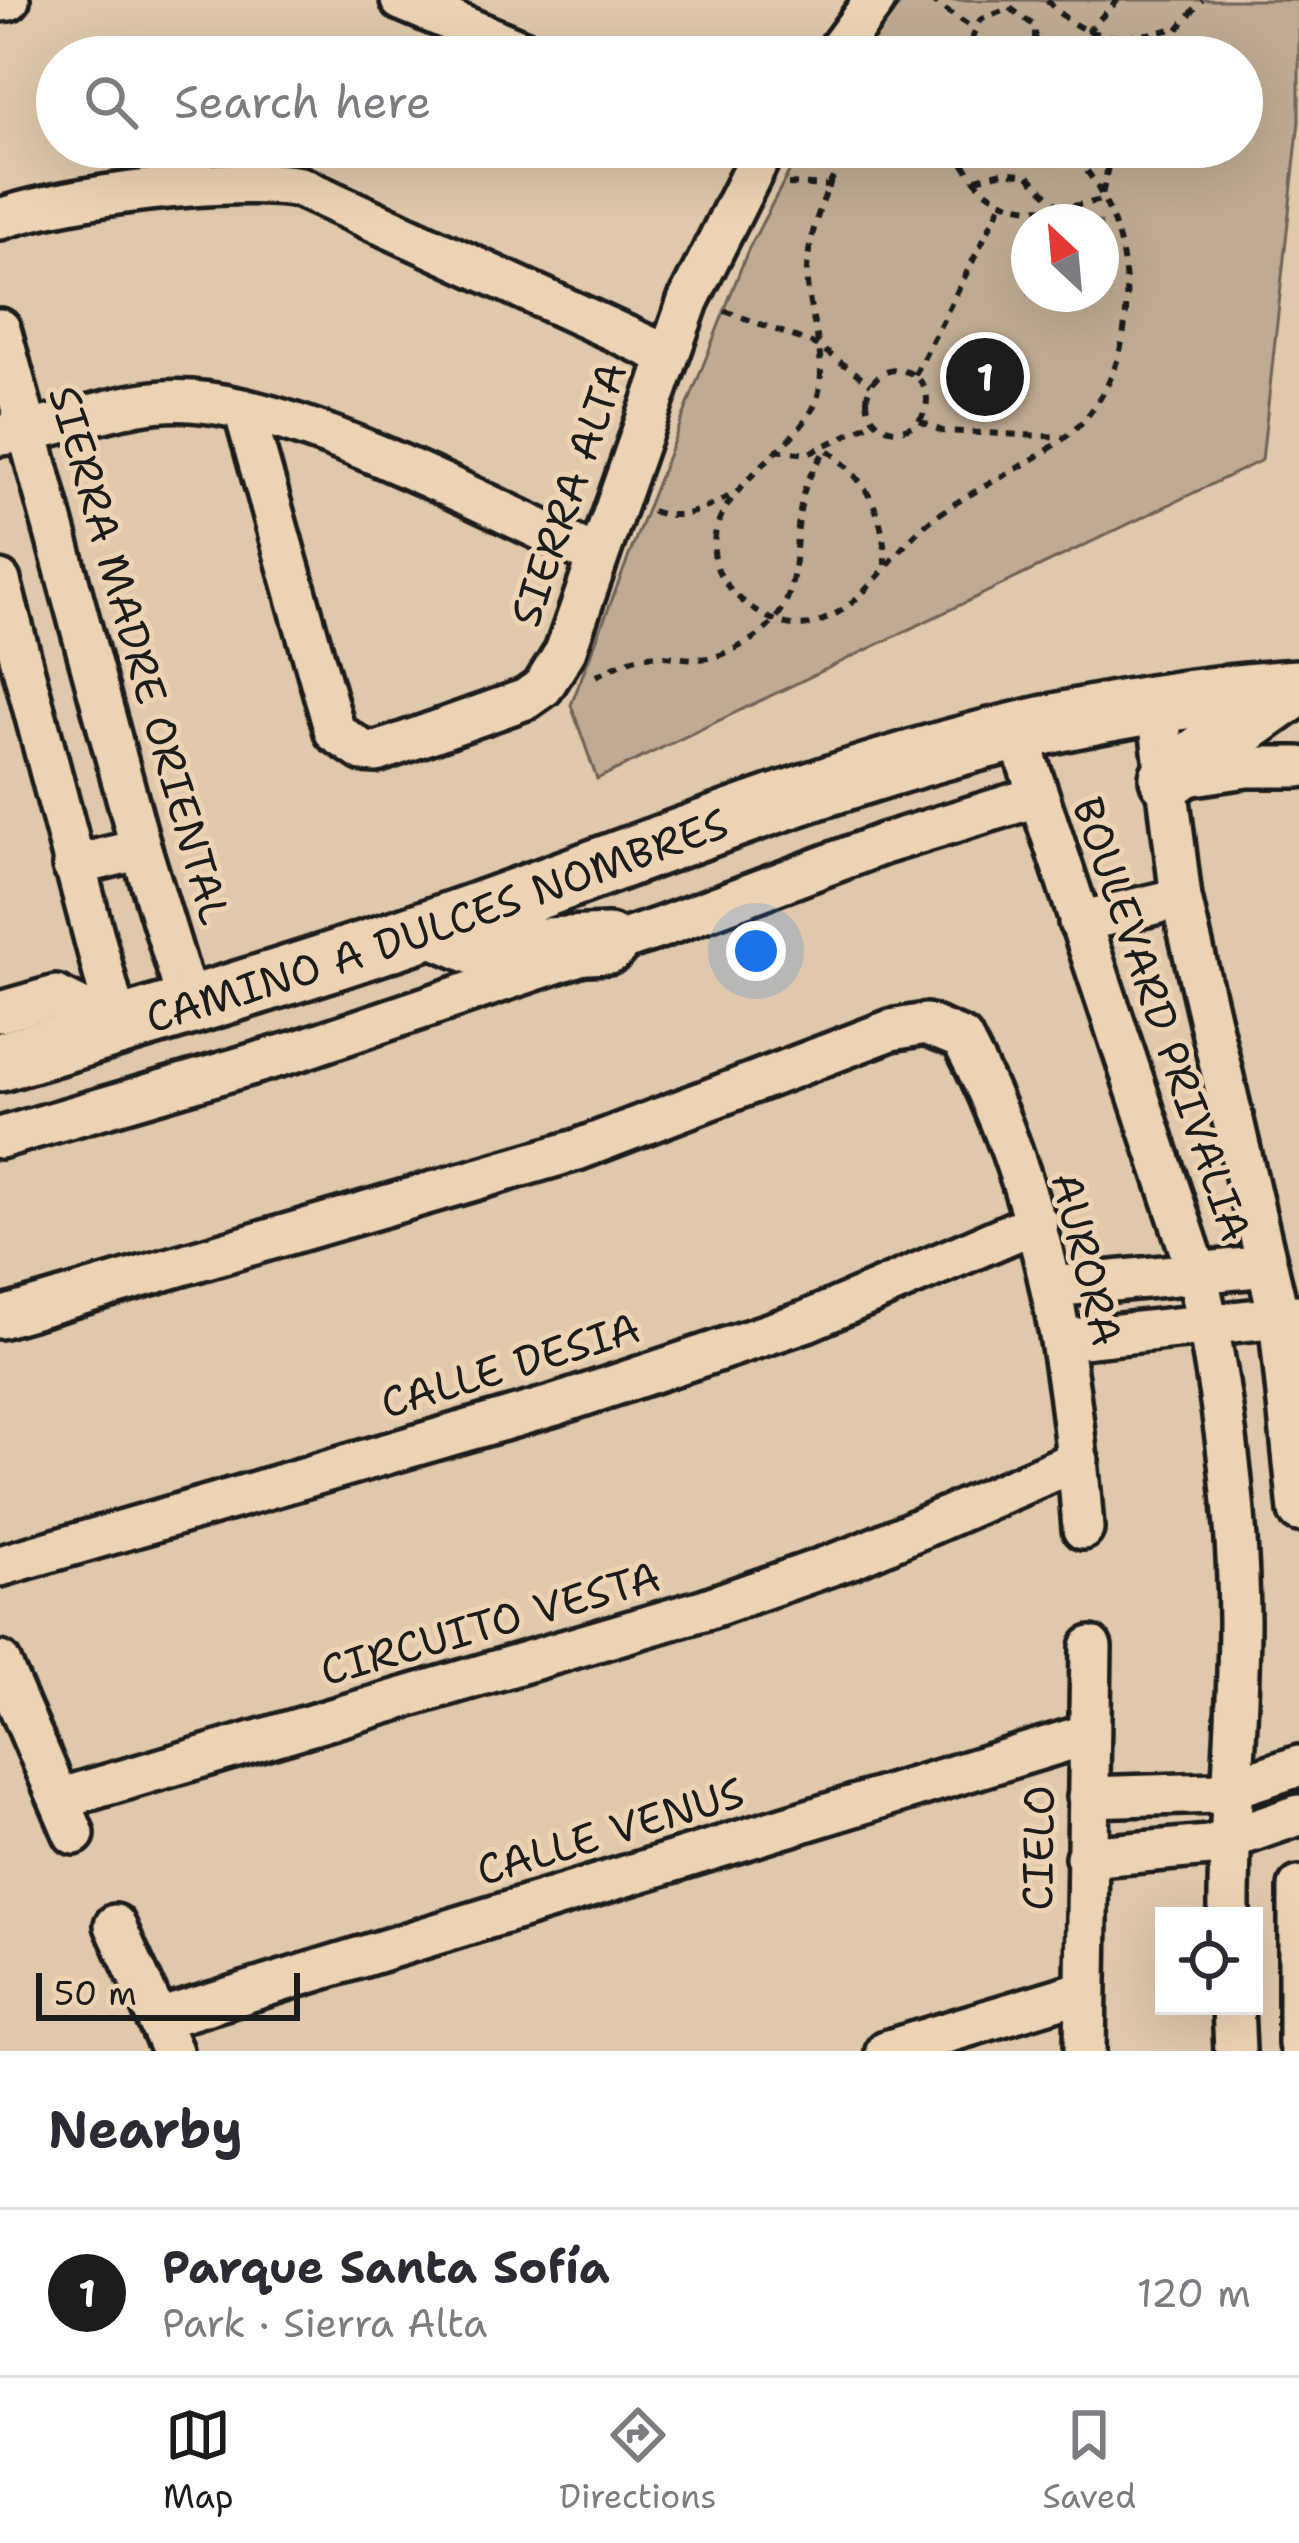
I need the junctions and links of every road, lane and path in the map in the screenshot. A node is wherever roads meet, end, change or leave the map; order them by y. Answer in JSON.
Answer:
{"nodes":[{"id":1,"x":401,"y":0,"type":"edge"},
{"id":2,"x":875,"y":0,"type":"edge"},
{"id":3,"x":930,"y":0,"type":"edge"},
{"id":4,"x":1022,"y":0,"type":"edge"},
{"id":5,"x":1047,"y":0,"type":"edge"},
{"id":6,"x":1118,"y":0,"type":"edge"},
{"id":7,"x":1202,"y":0,"type":"edge"},
{"id":8,"x":1010,"y":8,"type":"junction"},
{"id":9,"x":1176,"y":28,"type":"junction"},
{"id":10,"x":974,"y":29,"type":"junction"},
{"id":11,"x":1087,"y":32,"type":"junction"},
{"id":12,"x":487,"y":36,"type":"edge"},
{"id":13,"x":848,"y":36,"type":"edge"},
{"id":14,"x":975,"y":36,"type":"edge"},
{"id":15,"x":1035,"y":36,"type":"edge"},
{"id":16,"x":1113,"y":36,"type":"edge"},
{"id":17,"x":1145,"y":36,"type":"edge"},
{"id":18,"x":1170,"y":36,"type":"edge"},
{"id":19,"x":748,"y":168,"type":"edge"},
{"id":20,"x":842,"y":168,"type":"edge"},
{"id":21,"x":969,"y":168,"type":"edge"},
{"id":22,"x":1085,"y":168,"type":"edge"},
{"id":23,"x":1108,"y":168,"type":"edge"},
{"id":24,"x":976,"y":179,"type":"junction"},
{"id":25,"x":1101,"y":200,"type":"junction"},
{"id":26,"x":1003,"y":201,"type":"junction"},
{"id":27,"x":1055,"y":204,"type":"edge"},
{"id":28,"x":1085,"y":204,"type":"edge"},
{"id":29,"x":1011,"y":205,"type":"edge"},
{"id":30,"x":0,"y":219,"type":"edge"},
{"id":31,"x":688,"y":301,"type":"junction"},
{"id":32,"x":0,"y":329,"type":"edge"},
{"id":33,"x":818,"y":345,"type":"junction"},
{"id":34,"x":667,"y":355,"type":"junction"},
{"id":35,"x":915,"y":375,"type":"junction"},
{"id":36,"x":871,"y":384,"type":"junction"},
{"id":37,"x":244,"y":410,"type":"junction"},
{"id":38,"x":920,"y":421,"type":"junction"},
{"id":39,"x":874,"y":422,"type":"junction"},
{"id":40,"x":14,"y":434,"type":"edge"},
{"id":41,"x":1066,"y":437,"type":"junction"},
{"id":42,"x":826,"y":449,"type":"junction"},
{"id":43,"x":775,"y":450,"type":"junction"},
{"id":44,"x":732,"y":496,"type":"junction"},
{"id":45,"x":616,"y":498,"type":"junction"},
{"id":46,"x":596,"y":555,"type":"junction"},
{"id":47,"x":885,"y":568,"type":"junction"},
{"id":48,"x":0,"y":581,"type":"edge"},
{"id":49,"x":771,"y":620,"type":"junction"},
{"id":50,"x":555,"y":672,"type":"junction"},
{"id":51,"x":1296,"y":689,"type":"edge"},
{"id":52,"x":1156,"y":701,"type":"junction"},
{"id":53,"x":1016,"y":728,"type":"junction"},
{"id":54,"x":113,"y":747,"type":"junction"},
{"id":55,"x":47,"y":766,"type":"junction"},
{"id":56,"x":1299,"y":767,"type":"edge"},
{"id":57,"x":1169,"y":778,"type":"junction"},
{"id":58,"x":1036,"y":796,"type":"junction"},
{"id":59,"x":140,"y":849,"type":"junction"},
{"id":60,"x":73,"y":866,"type":"junction"},
{"id":61,"x":1181,"y":898,"type":"junction"},
{"id":62,"x":1078,"y":922,"type":"junction"},
{"id":63,"x":434,"y":928,"type":"junction"},
{"id":64,"x":608,"y":944,"type":"junction"},
{"id":65,"x":189,"y":1006,"type":"junction"},
{"id":66,"x":0,"y":1012,"type":"edge"},
{"id":67,"x":118,"y":1027,"type":"junction"},
{"id":68,"x":0,"y":1062,"type":"edge"},
{"id":69,"x":0,"y":1138,"type":"edge"},
{"id":70,"x":1036,"y":1222,"type":"junction"},
{"id":71,"x":1267,"y":1266,"type":"junction"},
{"id":72,"x":1197,"y":1272,"type":"junction"},
{"id":73,"x":1052,"y":1287,"type":"junction"},
{"id":74,"x":1289,"y":1316,"type":"edge"},
{"id":75,"x":0,"y":1318,"type":"edge"},
{"id":76,"x":1208,"y":1325,"type":"junction"},
{"id":77,"x":1063,"y":1340,"type":"junction"},
{"id":78,"x":1293,"y":1375,"type":"edge"},
{"id":79,"x":1078,"y":1460,"type":"junction"},
{"id":80,"x":1299,"y":1511,"type":"edge"},
{"id":81,"x":1083,"y":1529,"type":"dead end"},
{"id":82,"x":0,"y":1566,"type":"edge"},
{"id":83,"x":1091,"y":1647,"type":"dead end"},
{"id":84,"x":0,"y":1662,"type":"edge"},
{"id":85,"x":1089,"y":1734,"type":"junction"},
{"id":86,"x":1299,"y":1766,"type":"edge"},
{"id":87,"x":1233,"y":1790,"type":"junction"},
{"id":88,"x":1088,"y":1797,"type":"junction"},
{"id":89,"x":1299,"y":1816,"type":"edge"},
{"id":90,"x":1228,"y":1842,"type":"junction"},
{"id":91,"x":1086,"y":1857,"type":"junction"},
{"id":92,"x":1299,"y":1887,"type":"edge"},
{"id":93,"x":1229,"y":1907,"type":"edge"},
{"id":94,"x":116,"y":1924,"type":"dead end"},
{"id":95,"x":1084,"y":1991,"type":"junction"},
{"id":96,"x":1233,"y":2015,"type":"edge"},
{"id":97,"x":165,"y":2035,"type":"edge"},
{"id":98,"x":1299,"y":2044,"type":"edge"},
{"id":99,"x":886,"y":2051,"type":"edge"},
{"id":100,"x":1085,"y":2051,"type":"edge"},
{"id":101,"x":1235,"y":2051,"type":"edge"}],
"edges":[{"from":1,"to":12,"type":"street"},
{"from":2,"to":13,"type":"street"},
{"from":3,"to":10,"type":"path"},
{"from":4,"to":8,"type":"path"},
{"from":5,"to":11,"type":"path"},
{"from":6,"to":11,"type":"path"},
{"from":7,"to":9,"type":"path"},
{"from":8,"to":10,"type":"path"},
{"from":8,"to":15,"type":"path"},
{"from":9,"to":17,"type":"path"},
{"from":9,"to":18,"type":"path"},
{"from":10,"to":14,"type":"path"},
{"from":11,"to":16,"type":"path"},
{"from":19,"to":31,"type":"street","name":"SIERRA ALTA"},
{"from":20,"to":33,"type":"path"},
{"from":21,"to":24,"type":"path"},
{"from":22,"to":25,"type":"path"},
{"from":23,"to":25,"type":"path"},
{"from":24,"to":26,"type":"path"},
{"from":24,"to":27,"type":"path"},
{"from":25,"to":28,"type":"path"},
{"from":25,"to":41,"type":"path"},
{"from":26,"to":29,"type":"path"},
{"from":26,"to":35,"type":"path"},
{"from":30,"to":34,"type":"street"},
{"from":31,"to":33,"type":"path"},
{"from":31,"to":34,"type":"street","name":"SIERRA ALTA"},
{"from":32,"to":40,"type":"street","name":"SIERRA MADRE ORIENTAL"},
{"from":33,"to":36,"type":"path"},
{"from":33,"to":43,"type":"path"},
{"from":34,"to":45,"type":"street","name":"SIERRA ALTA"},
{"from":35,"to":36,"type":"path"},
{"from":35,"to":38,"type":"path"},
{"from":36,"to":39,"type":"path"},
{"from":37,"to":40,"type":"street"},
{"from":37,"to":46,"type":"street"},
{"from":37,"to":50,"type":"street","name":"SIERRA ALTA"},
{"from":38,"to":39,"type":"path"},
{"from":38,"to":41,"type":"path"},
{"from":39,"to":42,"type":"path"},
{"from":40,"to":54,"type":"street","name":"SIERRA MADRE ORIENTAL"},
{"from":41,"to":47,"type":"path"},
{"from":42,"to":43,"type":"path"},
{"from":42,"to":47,"type":"path"},
{"from":42,"to":49,"type":"path"},
{"from":43,"to":44,"type":"path"},
{"from":44,"to":45,"type":"path"},
{"from":44,"to":49,"type":"path"},
{"from":45,"to":46,"type":"street","name":"SIERRA ALTA"},
{"from":46,"to":50,"type":"street","name":"SIERRA ALTA"},
{"from":47,"to":49,"type":"path"},
{"from":48,"to":55,"type":"street"},
{"from":49,"to":50,"type":"path"},
{"from":51,"to":52,"type":"main road","name":"CAMINO A DULCES NOMBRES"},
{"from":51,"to":57,"type":"main road"},
{"from":52,"to":53,"type":"main road","name":"CAMINO A DULCES NOMBRES"},
{"from":52,"to":57,"type":"street","name":"BOULEVARD PRIVALIA"},
{"from":53,"to":58,"type":"street","name":"BOULEVARD PRIVALIA"},
{"from":53,"to":63,"type":"main road","name":"CAMINO A DULCES NOMBRES"},
{"from":54,"to":55,"type":"street"},
{"from":54,"to":59,"type":"street","name":"SIERRA MADRE ORIENTAL"},
{"from":55,"to":60,"type":"street"},
{"from":56,"to":57,"type":"street"},
{"from":57,"to":61,"type":"street","name":"BOULEVARD PRIVALIA"},
{"from":58,"to":62,"type":"street","name":"BOULEVARD PRIVALIA"},
{"from":58,"to":64,"type":"street"},
{"from":59,"to":60,"type":"street"},
{"from":59,"to":65,"type":"street","name":"SIERRA MADRE ORIENTAL"},
{"from":60,"to":67,"type":"street"},
{"from":61,"to":62,"type":"street"},
{"from":61,"to":71,"type":"street","name":"BOULEVARD PRIVALIA"},
{"from":62,"to":72,"type":"street","name":"BOULEVARD PRIVALIA"},
{"from":63,"to":64,"type":"main road"},
{"from":63,"to":65,"type":"main road","name":"CAMINO A DULCES NOMBRES"},
{"from":64,"to":69,"type":"street"},
{"from":65,"to":67,"type":"main road","name":"CAMINO A DULCES NOMBRES"},
{"from":66,"to":67,"type":"street"},
{"from":67,"to":68,"type":"main road","name":"CAMINO A DULCES NOMBRES"},
{"from":70,"to":73,"type":"street","name":"AURORA"},
{"from":70,"to":75,"type":"street","name":"AURORA"},
{"from":70,"to":82,"type":"street","name":"CALLE DESIA"},
{"from":71,"to":72,"type":"street"},
{"from":71,"to":74,"type":"street","name":"BOULEVARD PRIVALIA"},
{"from":72,"to":73,"type":"street"},
{"from":72,"to":76,"type":"street","name":"BOULEVARD PRIVALIA"},
{"from":73,"to":77,"type":"street","name":"AURORA"},
{"from":74,"to":76,"type":"street"},
{"from":74,"to":78,"type":"street","name":"BOULEVARD PRIVALIA"},
{"from":76,"to":77,"type":"street"},
{"from":76,"to":87,"type":"street","name":"BOULEVARD PRIVALIA"},
{"from":77,"to":79,"type":"street","name":"AURORA"},
{"from":78,"to":80,"type":"street","name":"BOULEVARD PRIVALIA"},
{"from":79,"to":81,"type":"street","name":"AURORA"},
{"from":79,"to":84,"type":"street","name":"CIRCUITO VESTA"},
{"from":83,"to":85,"type":"street","name":"CIELO"},
{"from":85,"to":88,"type":"street","name":"CIELO"},
{"from":85,"to":97,"type":"street","name":"CALLE VENUS"},
{"from":86,"to":87,"type":"street"},
{"from":87,"to":88,"type":"street"},
{"from":87,"to":90,"type":"street","name":"BOULEVARD PRIVALIA"},
{"from":88,"to":91,"type":"street","name":"CIELO"},
{"from":89,"to":90,"type":"street"},
{"from":90,"to":91,"type":"street"},
{"from":90,"to":93,"type":"street","name":"BOULEVARD PRIVALIA"},
{"from":91,"to":95,"type":"street","name":"CIELO"},
{"from":92,"to":98,"type":"street"},
{"from":94,"to":97,"type":"street"},
{"from":95,"to":99,"type":"street"},
{"from":95,"to":100,"type":"street","name":"CIELO"},
{"from":96,"to":101,"type":"street"}]}
